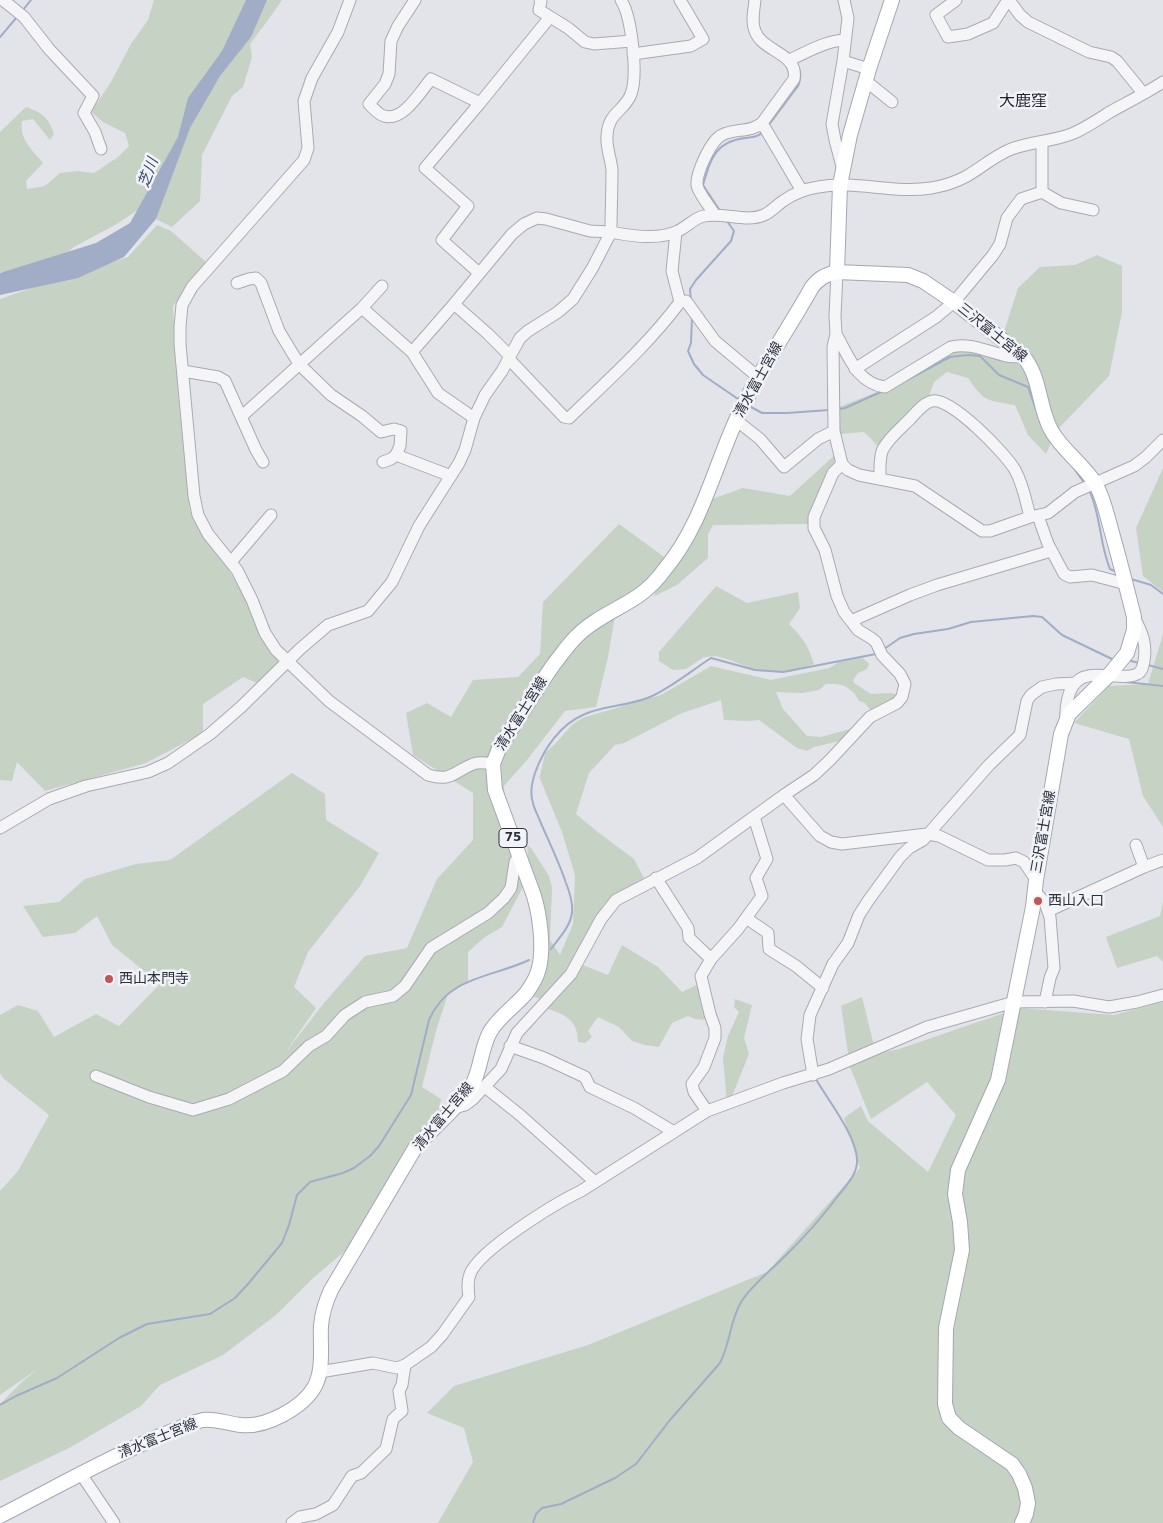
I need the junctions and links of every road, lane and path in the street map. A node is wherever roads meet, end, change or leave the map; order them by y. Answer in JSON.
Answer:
{"nodes":[{"id":1,"x":3,"y":0,"type":"edge"},
{"id":2,"x":350,"y":0,"type":"edge"},
{"id":3,"x":415,"y":0,"type":"edge"},
{"id":4,"x":540,"y":0,"type":"edge"},
{"id":5,"x":622,"y":0,"type":"edge"},
{"id":6,"x":680,"y":0,"type":"edge"},
{"id":7,"x":755,"y":0,"type":"edge"},
{"id":8,"x":844,"y":0,"type":"edge"},
{"id":9,"x":892,"y":0,"type":"edge"},
{"id":10,"x":956,"y":0,"type":"edge"},
{"id":11,"x":1008,"y":0,"type":"edge"},
{"id":12,"x":550,"y":17,"type":"junction"},
{"id":13,"x":845,"y":40,"type":"junction"},
{"id":14,"x":632,"y":42,"type":"junction"},
{"id":15,"x":633,"y":54,"type":"junction"},
{"id":16,"x":792,"y":59,"type":"junction"},
{"id":17,"x":843,"y":61,"type":"junction"},
{"id":18,"x":867,"y":75,"type":"junction"},
{"id":19,"x":1162,"y":85,"type":"edge"},
{"id":20,"x":1143,"y":93,"type":"junction"},
{"id":21,"x":892,"y":102,"type":"dead end"},
{"id":22,"x":480,"y":103,"type":"junction"},
{"id":23,"x":762,"y":122,"type":"junction"},
{"id":24,"x":1042,"y":142,"type":"junction"},
{"id":25,"x":101,"y":149,"type":"dead end"},
{"id":26,"x":843,"y":170,"type":"junction"},
{"id":27,"x":840,"y":185,"type":"junction"},
{"id":28,"x":802,"y":191,"type":"junction"},
{"id":29,"x":1042,"y":192,"type":"junction"},
{"id":30,"x":1093,"y":210,"type":"dead end"},
{"id":31,"x":715,"y":215,"type":"junction"},
{"id":32,"x":611,"y":232,"type":"junction"},
{"id":33,"x":676,"y":232,"type":"junction"},
{"id":34,"x":837,"y":272,"type":"junction"},
{"id":35,"x":479,"y":273,"type":"junction"},
{"id":36,"x":237,"y":283,"type":"dead end"},
{"id":37,"x":382,"y":286,"type":"dead end"},
{"id":38,"x":680,"y":302,"type":"junction"},
{"id":39,"x":954,"y":302,"type":"junction"},
{"id":40,"x":454,"y":304,"type":"junction"},
{"id":41,"x":362,"y":308,"type":"junction"},
{"id":42,"x":836,"y":334,"type":"junction"},
{"id":43,"x":412,"y":352,"type":"junction"},
{"id":44,"x":1024,"y":356,"type":"junction"},
{"id":45,"x":509,"y":357,"type":"junction"},
{"id":46,"x":298,"y":364,"type":"junction"},
{"id":47,"x":855,"y":368,"type":"junction"},
{"id":48,"x":183,"y":371,"type":"junction"},
{"id":49,"x":758,"y":377,"type":"junction"},
{"id":50,"x":242,"y":416,"type":"junction"},
{"id":51,"x":474,"y":418,"type":"junction"},
{"id":52,"x":736,"y":420,"type":"junction"},
{"id":53,"x":834,"y":431,"type":"junction"},
{"id":54,"x":1163,"y":440,"type":"edge"},
{"id":55,"x":396,"y":455,"type":"junction"},
{"id":56,"x":263,"y":462,"type":"dead end"},
{"id":57,"x":383,"y":462,"type":"dead end"},
{"id":58,"x":842,"y":464,"type":"junction"},
{"id":59,"x":451,"y":476,"type":"junction"},
{"id":60,"x":880,"y":479,"type":"junction"},
{"id":61,"x":1090,"y":485,"type":"junction"},
{"id":62,"x":271,"y":515,"type":"dead end"},
{"id":63,"x":1034,"y":517,"type":"junction"},
{"id":64,"x":1052,"y":551,"type":"junction"},
{"id":65,"x":231,"y":562,"type":"junction"},
{"id":66,"x":1124,"y":579,"type":"junction"},
{"id":67,"x":1134,"y":617,"type":"junction"},
{"id":68,"x":851,"y":621,"type":"junction"},
{"id":69,"x":287,"y":661,"type":"junction"},
{"id":70,"x":1109,"y":676,"type":"junction"},
{"id":71,"x":1075,"y":683,"type":"junction"},
{"id":72,"x":1066,"y":722,"type":"junction"},
{"id":73,"x":493,"y":764,"type":"junction"},
{"id":74,"x":784,"y":795,"type":"junction"},
{"id":75,"x":754,"y":816,"type":"junction"},
{"id":76,"x":0,"y":828,"type":"edge"},
{"id":77,"x":933,"y":835,"type":"junction"},
{"id":78,"x":1136,"y":845,"type":"dead end"},
{"id":79,"x":519,"y":855,"type":"junction"},
{"id":80,"x":1163,"y":860,"type":"edge"},
{"id":81,"x":1144,"y":867,"type":"junction"},
{"id":82,"x":656,"y":878,"type":"junction"},
{"id":83,"x":1035,"y":885,"type":"junction"},
{"id":84,"x":1048,"y":911,"type":"junction"},
{"id":85,"x":746,"y":918,"type":"junction"},
{"id":86,"x":712,"y":959,"type":"junction"},
{"id":87,"x":823,"y":988,"type":"junction"},
{"id":88,"x":1163,"y":995,"type":"edge"},
{"id":89,"x":519,"y":1000,"type":"junction"},
{"id":90,"x":1014,"y":1002,"type":"junction"},
{"id":91,"x":1045,"y":1002,"type":"junction"},
{"id":92,"x":540,"y":1007,"type":"junction"},
{"id":93,"x":510,"y":1046,"type":"junction"},
{"id":94,"x":816,"y":1073,"type":"junction"},
{"id":95,"x":96,"y":1076,"type":"dead end"},
{"id":96,"x":485,"y":1087,"type":"junction"},
{"id":97,"x":452,"y":1109,"type":"junction"},
{"id":98,"x":707,"y":1111,"type":"junction"},
{"id":99,"x":674,"y":1132,"type":"junction"},
{"id":100,"x":595,"y":1182,"type":"junction"},
{"id":101,"x":405,"y":1365,"type":"junction"},
{"id":102,"x":320,"y":1372,"type":"junction"},
{"id":103,"x":81,"y":1474,"type":"junction"},
{"id":104,"x":0,"y":1516,"type":"edge"},
{"id":105,"x":114,"y":1523,"type":"edge"},
{"id":106,"x":292,"y":1523,"type":"edge"},
{"id":107,"x":1022,"y":1523,"type":"edge"}],
"edges":[{"from":1,"to":25,"type":"street"},
{"from":2,"to":48,"type":"street"},
{"from":3,"to":22,"type":"street"},
{"from":4,"to":12,"type":"street"},
{"from":5,"to":14,"type":"street"},
{"from":6,"to":15,"type":"street"},
{"from":7,"to":16,"type":"street"},
{"from":8,"to":13,"type":"street"},
{"from":9,"to":18,"type":"main road"},
{"from":10,"to":11,"type":"street"},
{"from":11,"to":20,"type":"street"},
{"from":12,"to":14,"type":"street"},
{"from":12,"to":22,"type":"street"},
{"from":13,"to":16,"type":"street"},
{"from":13,"to":17,"type":"street"},
{"from":14,"to":15,"type":"street"},
{"from":15,"to":32,"type":"street"},
{"from":16,"to":23,"type":"street"},
{"from":17,"to":18,"type":"street"},
{"from":17,"to":26,"type":"street"},
{"from":18,"to":21,"type":"street"},
{"from":18,"to":26,"type":"main road"},
{"from":19,"to":20,"type":"street"},
{"from":20,"to":24,"type":"street"},
{"from":22,"to":35,"type":"street"},
{"from":23,"to":28,"type":"street"},
{"from":23,"to":31,"type":"street"},
{"from":24,"to":27,"type":"street"},
{"from":24,"to":29,"type":"street"},
{"from":26,"to":27,"type":"main road"},
{"from":27,"to":28,"type":"street"},
{"from":27,"to":34,"type":"main road"},
{"from":28,"to":31,"type":"street"},
{"from":29,"to":30,"type":"street"},
{"from":29,"to":39,"type":"street"},
{"from":31,"to":33,"type":"street"},
{"from":32,"to":33,"type":"street"},
{"from":32,"to":35,"type":"street"},
{"from":32,"to":45,"type":"street"},
{"from":33,"to":38,"type":"street"},
{"from":34,"to":39,"type":"main road","name":"三沢富士宮線"},
{"from":34,"to":42,"type":"street"},
{"from":34,"to":49,"type":"main road","name":"清水富士宮線","number":"75"},
{"from":35,"to":40,"type":"street"},
{"from":36,"to":46,"type":"street"},
{"from":37,"to":41,"type":"street"},
{"from":38,"to":45,"type":"street"},
{"from":38,"to":49,"type":"street"},
{"from":39,"to":44,"type":"main road","name":"三沢富士宮線"},
{"from":39,"to":47,"type":"street"},
{"from":40,"to":43,"type":"street"},
{"from":40,"to":45,"type":"street"},
{"from":41,"to":43,"type":"street"},
{"from":41,"to":46,"type":"street"},
{"from":42,"to":47,"type":"street"},
{"from":42,"to":53,"type":"street"},
{"from":43,"to":51,"type":"street"},
{"from":44,"to":47,"type":"street"},
{"from":44,"to":61,"type":"main road","name":"三沢富士宮線"},
{"from":45,"to":51,"type":"street"},
{"from":46,"to":50,"type":"street"},
{"from":46,"to":55,"type":"street"},
{"from":48,"to":50,"type":"street"},
{"from":48,"to":65,"type":"street"},
{"from":49,"to":52,"type":"main road","name":"清水富士宮線","number":"75"},
{"from":50,"to":56,"type":"street"},
{"from":51,"to":59,"type":"street"},
{"from":52,"to":53,"type":"street"},
{"from":52,"to":73,"type":"main road","name":"清水富士宮線","number":"75"},
{"from":53,"to":58,"type":"street"},
{"from":54,"to":61,"type":"street"},
{"from":55,"to":57,"type":"street"},
{"from":55,"to":59,"type":"street"},
{"from":58,"to":60,"type":"street"},
{"from":58,"to":68,"type":"street"},
{"from":59,"to":69,"type":"street"},
{"from":60,"to":63,"type":"street"},
{"from":60,"to":63,"type":"street"},
{"from":61,"to":63,"type":"street"},
{"from":61,"to":66,"type":"main road","name":"三沢富士宮線"},
{"from":62,"to":65,"type":"street"},
{"from":63,"to":64,"type":"street"},
{"from":64,"to":66,"type":"street"},
{"from":64,"to":68,"type":"street"},
{"from":65,"to":69,"type":"street"},
{"from":66,"to":67,"type":"main road","name":"三沢富士宮線"},
{"from":67,"to":70,"type":"main road","name":"三沢富士宮線"},
{"from":67,"to":70,"type":"street"},
{"from":68,"to":74,"type":"street"},
{"from":69,"to":73,"type":"street"},
{"from":69,"to":76,"type":"street"},
{"from":70,"to":71,"type":"street"},
{"from":70,"to":72,"type":"main road","name":"三沢富士宮線"},
{"from":71,"to":72,"type":"street"},
{"from":71,"to":77,"type":"street"},
{"from":72,"to":83,"type":"main road","name":"三沢富士宮線"},
{"from":73,"to":79,"type":"main road","name":"清水富士宮線","number":"75"},
{"from":74,"to":75,"type":"street"},
{"from":74,"to":77,"type":"street"},
{"from":75,"to":82,"type":"street"},
{"from":75,"to":85,"type":"street"},
{"from":77,"to":83,"type":"street"},
{"from":77,"to":87,"type":"street"},
{"from":78,"to":81,"type":"street"},
{"from":79,"to":89,"type":"main road","name":"清水富士宮線","number":"75"},
{"from":79,"to":95,"type":"street"},
{"from":80,"to":81,"type":"street"},
{"from":81,"to":84,"type":"street"},
{"from":82,"to":86,"type":"street"},
{"from":82,"to":92,"type":"street"},
{"from":83,"to":84,"type":"street"},
{"from":83,"to":90,"type":"main road","name":"三沢富士宮線"},
{"from":84,"to":91,"type":"street"},
{"from":85,"to":86,"type":"street"},
{"from":85,"to":87,"type":"street"},
{"from":86,"to":98,"type":"street"},
{"from":87,"to":94,"type":"street"},
{"from":88,"to":91,"type":"street"},
{"from":89,"to":92,"type":"street"},
{"from":89,"to":97,"type":"main road","name":"清水富士宮線","number":"75"},
{"from":90,"to":91,"type":"street"},
{"from":90,"to":94,"type":"street"},
{"from":90,"to":107,"type":"main road","name":"三沢富士宮線"},
{"from":92,"to":93,"type":"street"},
{"from":93,"to":96,"type":"street"},
{"from":93,"to":99,"type":"street"},
{"from":94,"to":98,"type":"street"},
{"from":96,"to":97,"type":"street"},
{"from":96,"to":100,"type":"street"},
{"from":97,"to":102,"type":"main road","name":"清水富士宮線","number":"75"},
{"from":98,"to":99,"type":"street"},
{"from":99,"to":100,"type":"street"},
{"from":100,"to":101,"type":"street"},
{"from":101,"to":102,"type":"street"},
{"from":101,"to":106,"type":"street"},
{"from":102,"to":103,"type":"main road","name":"清水富士宮線","number":"75"},
{"from":103,"to":104,"type":"main road","name":"清水富士宮線","number":"75"},
{"from":103,"to":105,"type":"street"}]}
